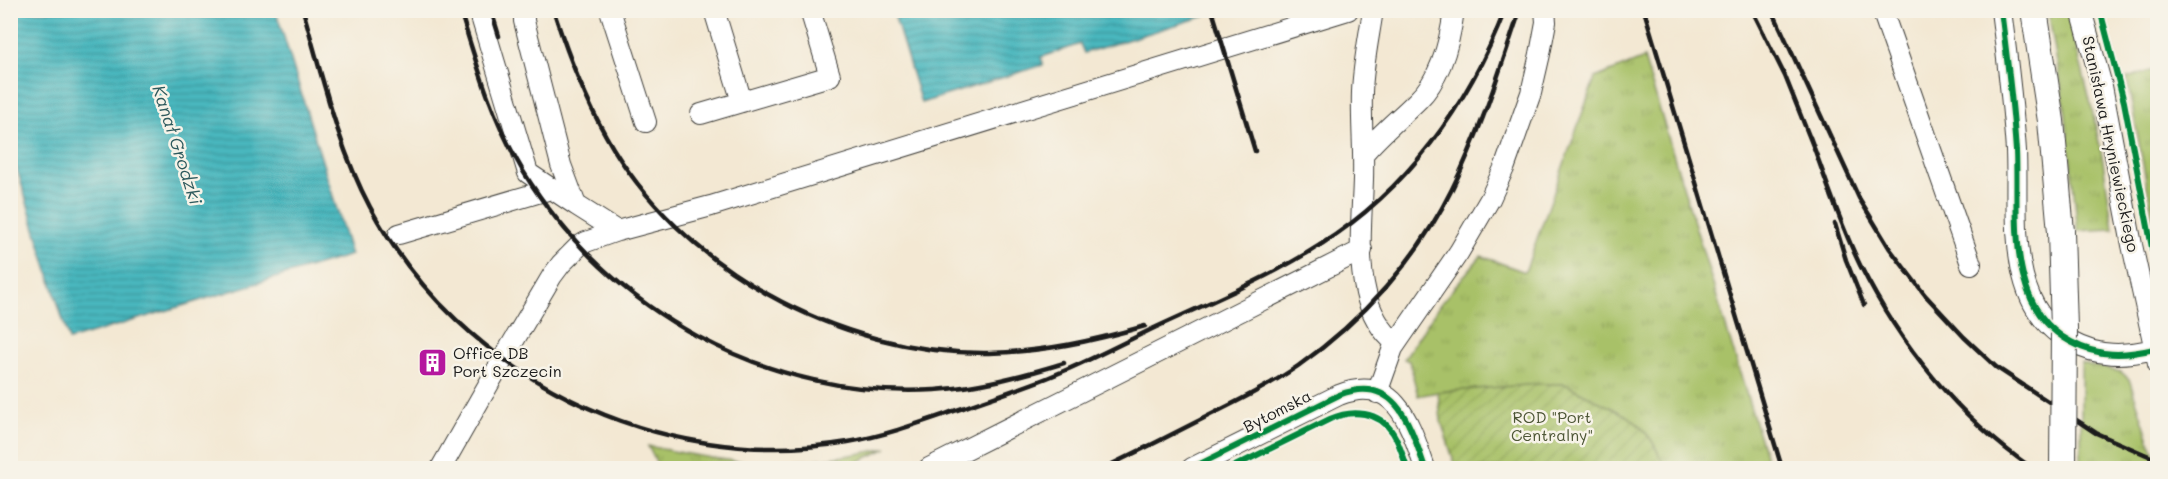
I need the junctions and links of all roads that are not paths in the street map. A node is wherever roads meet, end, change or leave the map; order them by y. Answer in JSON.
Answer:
{"nodes":[{"id":1,"x":479,"y":10,"type":"edge"},
{"id":2,"x":524,"y":10,"type":"edge"},
{"id":3,"x":610,"y":10,"type":"edge"},
{"id":4,"x":714,"y":10,"type":"edge"},
{"id":5,"x":810,"y":10,"type":"edge"},
{"id":6,"x":1348,"y":10,"type":"edge"},
{"id":7,"x":1373,"y":10,"type":"edge"},
{"id":8,"x":1454,"y":10,"type":"edge"},
{"id":9,"x":1545,"y":10,"type":"edge"},
{"id":10,"x":1882,"y":10,"type":"edge"},
{"id":11,"x":2001,"y":10,"type":"edge"},
{"id":12,"x":2034,"y":10,"type":"edge"},
{"id":13,"x":2081,"y":10,"type":"edge"},
{"id":14,"x":742,"y":102,"type":"junction"},
{"id":15,"x":701,"y":114,"type":"dead end"},
{"id":16,"x":646,"y":122,"type":"dead end"},
{"id":17,"x":1364,"y":153,"type":"junction"},
{"id":18,"x":551,"y":189,"type":"junction"},
{"id":19,"x":576,"y":205,"type":"junction"},
{"id":20,"x":617,"y":231,"type":"junction"},
{"id":21,"x":399,"y":234,"type":"dead end"},
{"id":22,"x":1362,"y":250,"type":"junction"},
{"id":23,"x":1971,"y":264,"type":"dead end"},
{"id":24,"x":1396,"y":343,"type":"junction"},
{"id":25,"x":2156,"y":357,"type":"edge"},
{"id":26,"x":1377,"y":393,"type":"junction"},
{"id":27,"x":441,"y":468,"type":"edge"},
{"id":28,"x":929,"y":468,"type":"edge"},
{"id":29,"x":1192,"y":468,"type":"edge"},
{"id":30,"x":1425,"y":468,"type":"edge"},
{"id":31,"x":2063,"y":468,"type":"edge"}],
"edges":[{"from":1,"to":18,"type":"street"},
{"from":2,"to":19,"type":"street"},
{"from":3,"to":16,"type":"street"},
{"from":4,"to":14,"type":"street"},
{"from":5,"to":14,"type":"street"},
{"from":6,"to":20,"type":"street"},
{"from":7,"to":17,"type":"street"},
{"from":8,"to":17,"type":"street"},
{"from":9,"to":24,"type":"street"},
{"from":10,"to":23,"type":"street"},
{"from":11,"to":25,"type":"street","name":"Stanisława Hryniewieckiego"},
{"from":12,"to":31,"type":"main road","bridge":true},
{"from":13,"to":25,"type":"street","name":"Stanisława Hryniewieckiego"},
{"from":14,"to":15,"type":"street"},
{"from":17,"to":22,"type":"street"},
{"from":18,"to":19,"type":"street"},
{"from":18,"to":21,"type":"street"},
{"from":19,"to":20,"type":"street"},
{"from":20,"to":27,"type":"street"},
{"from":22,"to":24,"type":"street"},
{"from":22,"to":28,"type":"street"},
{"from":24,"to":26,"type":"street"},
{"from":26,"to":29,"type":"street","name":"Bytomska"},
{"from":26,"to":30,"type":"street"}]}
